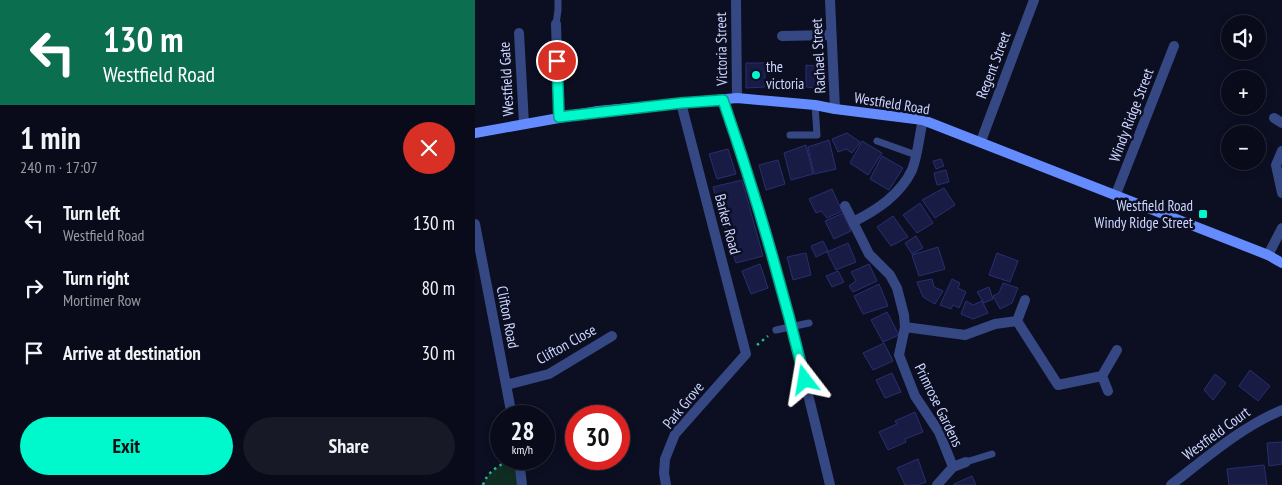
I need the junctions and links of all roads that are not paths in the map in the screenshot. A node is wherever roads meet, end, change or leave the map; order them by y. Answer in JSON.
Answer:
{"nodes":[{"id":1,"x":558,"y":0,"type":"edge"},
{"id":2,"x":736,"y":0,"type":"edge"},
{"id":3,"x":830,"y":0,"type":"edge"},
{"id":4,"x":1034,"y":0,"type":"edge"},
{"id":5,"x":556,"y":24,"type":"joint"},
{"id":6,"x":519,"y":34,"type":"dead end"},
{"id":7,"x":831,"y":35,"type":"junction"},
{"id":8,"x":782,"y":36,"type":"dead end"},
{"id":9,"x":1174,"y":46,"type":"dead end"},
{"id":10,"x":737,"y":98,"type":"junction"},
{"id":11,"x":723,"y":100,"type":"junction"},
{"id":12,"x":681,"y":103,"type":"junction"},
{"id":13,"x":815,"y":105,"type":"junction"},
{"id":14,"x":835,"y":110,"type":"junction"},
{"id":15,"x":559,"y":117,"type":"junction"},
{"id":16,"x":923,"y":120,"type":"junction"},
{"id":17,"x":524,"y":124,"type":"junction"},
{"id":18,"x":475,"y":133,"type":"edge"},
{"id":19,"x":790,"y":135,"type":"dead end"},
{"id":20,"x":877,"y":141,"type":"dead end"},
{"id":21,"x":981,"y":142,"type":"junction"},
{"id":22,"x":1282,"y":151,"type":"edge"},
{"id":23,"x":915,"y":155,"type":"junction"},
{"id":24,"x":1282,"y":193,"type":"edge"},
{"id":25,"x":1116,"y":194,"type":"junction"},
{"id":26,"x":845,"y":206,"type":"dead end"},
{"id":27,"x":853,"y":222,"type":"junction"},
{"id":28,"x":475,"y":224,"type":"edge"},
{"id":29,"x":1282,"y":228,"type":"edge"},
{"id":30,"x":477,"y":246,"type":"edge"},
{"id":31,"x":1268,"y":255,"type":"junction"},
{"id":32,"x":1282,"y":262,"type":"edge"},
{"id":33,"x":1025,"y":300,"type":"dead end"},
{"id":34,"x":1017,"y":321,"type":"junction"},
{"id":35,"x":809,"y":323,"type":"dead end"},
{"id":36,"x":792,"y":327,"type":"junction"},
{"id":37,"x":905,"y":327,"type":"junction"},
{"id":38,"x":776,"y":330,"type":"road end"},
{"id":39,"x":611,"y":336,"type":"dead end"},
{"id":40,"x":1117,"y":350,"type":"dead end"},
{"id":41,"x":746,"y":354,"type":"joint"},
{"id":42,"x":1102,"y":376,"type":"junction"},
{"id":43,"x":506,"y":385,"type":"junction"},
{"id":44,"x":1108,"y":391,"type":"dead end"},
{"id":45,"x":510,"y":405,"type":"edge"},
{"id":46,"x":1282,"y":410,"type":"edge"},
{"id":47,"x":992,"y":454,"type":"dead end"},
{"id":48,"x":966,"y":462,"type":"joint"},
{"id":49,"x":953,"y":467,"type":"junction"},
{"id":50,"x":520,"y":470,"type":"edge"},
{"id":51,"x":522,"y":485,"type":"edge"},
{"id":52,"x":666,"y":485,"type":"edge"},
{"id":53,"x":831,"y":485,"type":"edge"},
{"id":54,"x":937,"y":485,"type":"edge"},
{"id":55,"x":1171,"y":485,"type":"edge"}],
"edges":[{"from":1,"to":5,"type":"lane"},
{"from":2,"to":10,"type":"street","name":"Victoria Street"},
{"from":3,"to":7,"type":"street","name":"Rachael Street"},
{"from":4,"to":21,"type":"street","name":"Regent Street"},
{"from":5,"to":15,"type":"street"},
{"from":6,"to":17,"type":"street","name":"Westfield Gate"},
{"from":7,"to":8,"type":"street"},
{"from":7,"to":14,"type":"street","name":"Rachael Street"},
{"from":9,"to":25,"type":"street","name":"Windy Ridge Street"},
{"from":10,"to":11,"type":"main road","name":"Westfield Road"},
{"from":10,"to":13,"type":"main road","name":"Westfield Road"},
{"from":11,"to":12,"type":"main road","name":"Westfield Road"},
{"from":11,"to":36,"type":"street"},
{"from":12,"to":15,"type":"main road","name":"Westfield Road"},
{"from":12,"to":41,"type":"street","name":"Barker Road"},
{"from":13,"to":14,"type":"main road","name":"Westfield Road"},
{"from":13,"to":19,"type":"lane"},
{"from":14,"to":16,"type":"main road","name":"Westfield Road"},
{"from":15,"to":17,"type":"main road","name":"Westfield Road"},
{"from":16,"to":21,"type":"main road","name":"Westfield Road"},
{"from":16,"to":23,"type":"street"},
{"from":17,"to":18,"type":"main road","name":"Westfield Road"},
{"from":20,"to":23,"type":"lane"},
{"from":21,"to":25,"type":"main road","name":"Westfield Road"},
{"from":22,"to":24,"type":"street"},
{"from":23,"to":27,"type":"street"},
{"from":25,"to":31,"type":"main road","name":"Westfield Road"},
{"from":26,"to":27,"type":"street","name":"Primrose Gardens"},
{"from":27,"to":37,"type":"street","name":"Primrose Gardens"},
{"from":28,"to":30,"type":"street","name":"Clifton Road"},
{"from":29,"to":31,"type":"street"},
{"from":30,"to":43,"type":"street","name":"Clifton Road"},
{"from":31,"to":32,"type":"main road","name":"Westfield Road"},
{"from":33,"to":34,"type":"street"},
{"from":34,"to":37,"type":"street"},
{"from":34,"to":42,"type":"street"},
{"from":35,"to":36,"type":"lane"},
{"from":36,"to":38,"type":"lane"},
{"from":36,"to":53,"type":"street"},
{"from":37,"to":49,"type":"street","name":"Primrose Gardens"},
{"from":39,"to":43,"type":"street","name":"Clifton Close"},
{"from":40,"to":42,"type":"street"},
{"from":41,"to":52,"type":"street","name":"Park Grove"},
{"from":42,"to":44,"type":"street"},
{"from":43,"to":45,"type":"street","name":"Clifton Road"},
{"from":46,"to":55,"type":"street","name":"Westfield Court"},
{"from":47,"to":48,"type":"lane"},
{"from":48,"to":49,"type":"street","name":"Primrose Gardens"},
{"from":49,"to":54,"type":"street","name":"Primrose Gardens"},
{"from":50,"to":51,"type":"street"}]}
